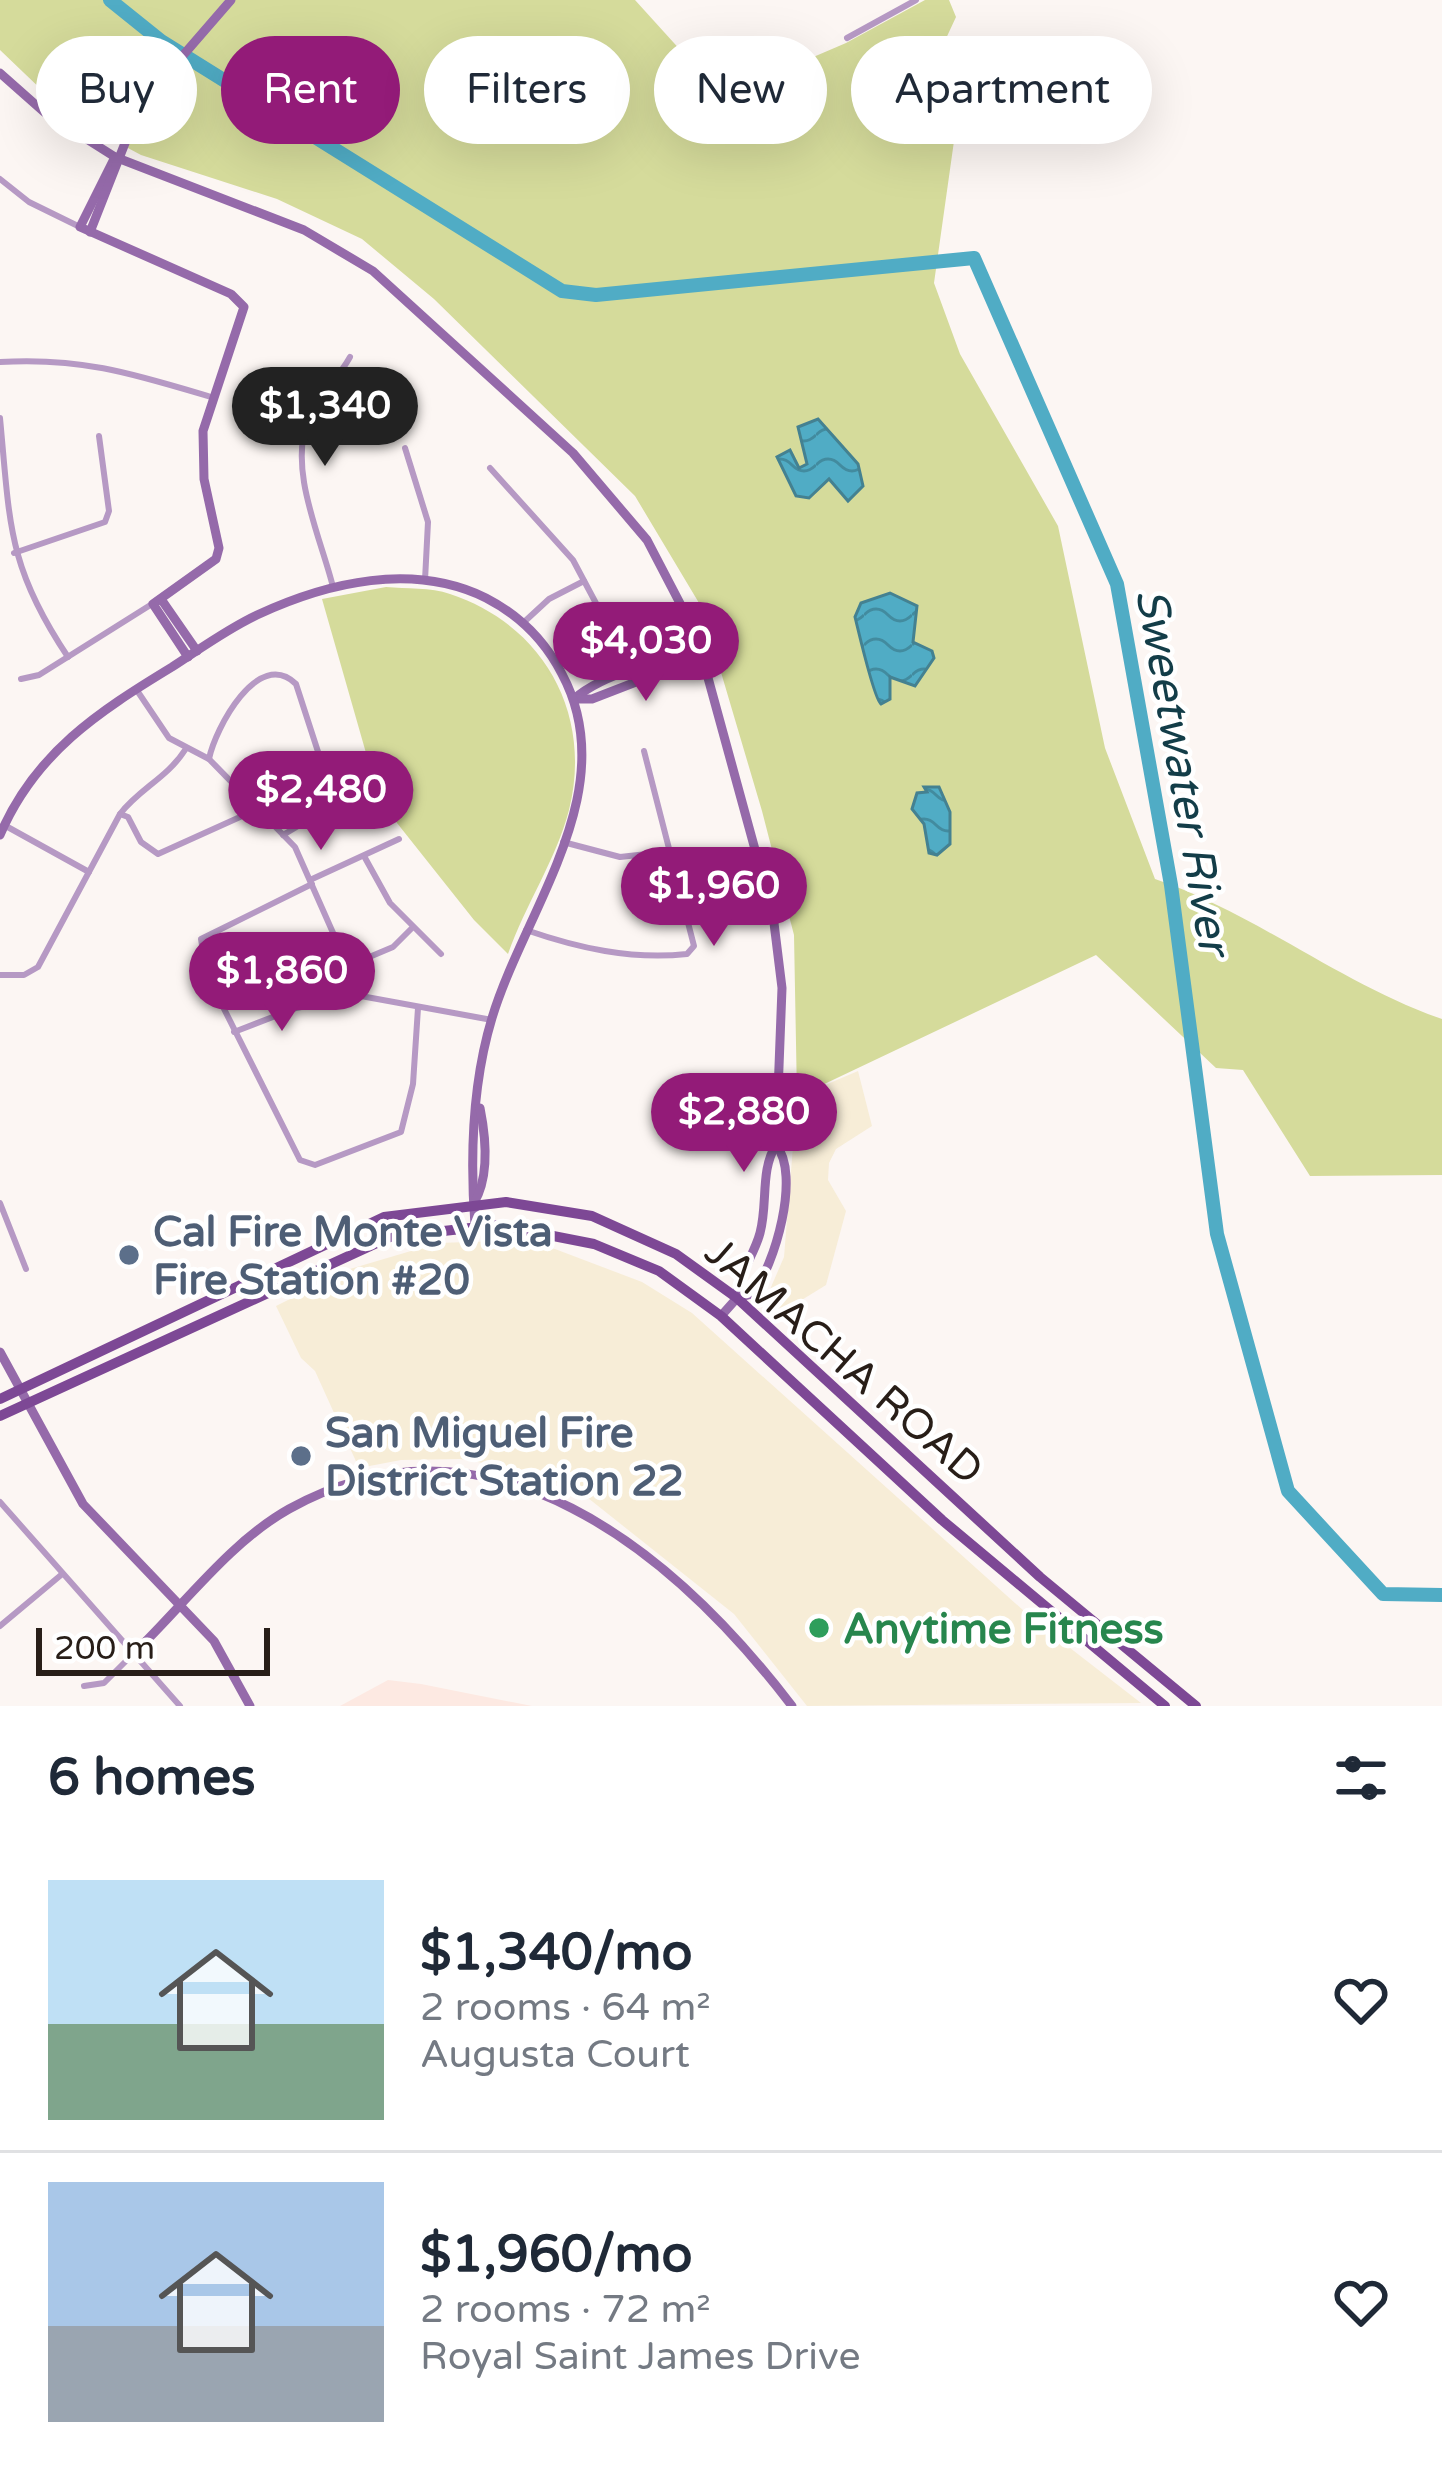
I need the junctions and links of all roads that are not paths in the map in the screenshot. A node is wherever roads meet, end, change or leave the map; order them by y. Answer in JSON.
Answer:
{"nodes":[{"id":1,"x":231,"y":0,"type":"edge"},
{"id":2,"x":916,"y":0,"type":"edge"},
{"id":3,"x":848,"y":38,"type":"dead end"},
{"id":4,"x":0,"y":73,"type":"edge"},
{"id":5,"x":115,"y":157,"type":"junction"},
{"id":6,"x":0,"y":179,"type":"edge"},
{"id":7,"x":85,"y":230,"type":"junction"},
{"id":8,"x":350,"y":357,"type":"dead end"},
{"id":9,"x":0,"y":362,"type":"edge"},
{"id":10,"x":212,"y":397,"type":"junction"},
{"id":11,"x":0,"y":418,"type":"edge"},
{"id":12,"x":99,"y":436,"type":"dead end"},
{"id":13,"x":406,"y":448,"type":"dead end"},
{"id":14,"x":490,"y":468,"type":"dead end"},
{"id":15,"x":14,"y":554,"type":"junction"},
{"id":16,"x":425,"y":580,"type":"junction"},
{"id":17,"x":585,"y":581,"type":"junction"},
{"id":18,"x":333,"y":587,"type":"junction"},
{"id":19,"x":157,"y":601,"type":"junction"},
{"id":20,"x":523,"y":623,"type":"junction"},
{"id":21,"x":616,"y":639,"type":"dead end"},
{"id":22,"x":192,"y":654,"type":"junction"},
{"id":23,"x":703,"y":655,"type":"junction"},
{"id":24,"x":68,"y":657,"type":"junction"},
{"id":25,"x":21,"y":679,"type":"dead end"},
{"id":26,"x":136,"y":689,"type":"junction"},
{"id":27,"x":574,"y":699,"type":"junction"},
{"id":28,"x":185,"y":750,"type":"junction"},
{"id":29,"x":644,"y":751,"type":"dead end"},
{"id":30,"x":209,"y":759,"type":"junction"},
{"id":31,"x":370,"y":792,"type":"dead end"},
{"id":32,"x":252,"y":804,"type":"junction"},
{"id":33,"x":335,"y":804,"type":"junction"},
{"id":34,"x":120,"y":814,"type":"junction"},
{"id":35,"x":2,"y":830,"type":"edge"},
{"id":36,"x":284,"y":835,"type":"junction"},
{"id":37,"x":399,"y":839,"type":"dead end"},
{"id":38,"x":563,"y":842,"type":"junction"},
{"id":39,"x":674,"y":851,"type":"junction"},
{"id":40,"x":364,"y":856,"type":"junction"},
{"id":41,"x":89,"y":872,"type":"junction"},
{"id":42,"x":311,"y":882,"type":"junction"},
{"id":43,"x":412,"y":928,"type":"junction"},
{"id":44,"x":526,"y":930,"type":"junction"},
{"id":45,"x":441,"y":954,"type":"dead end"},
{"id":46,"x":348,"y":966,"type":"junction"},
{"id":47,"x":0,"y":974,"type":"edge"},
{"id":48,"x":362,"y":996,"type":"junction"},
{"id":49,"x":418,"y":1008,"type":"junction"},
{"id":50,"x":492,"y":1020,"type":"junction"},
{"id":51,"x":234,"y":1032,"type":"junction"},
{"id":52,"x":776,"y":1145,"type":"junction"},
{"id":53,"x":0,"y":1202,"type":"edge"},
{"id":54,"x":473,"y":1204,"type":"junction"},
{"id":55,"x":475,"y":1226,"type":"junction"},
{"id":56,"x":26,"y":1269,"type":"dead end"},
{"id":57,"x":737,"y":1298,"type":"junction"},
{"id":58,"x":721,"y":1316,"type":"junction"},
{"id":59,"x":0,"y":1352,"type":"edge"},
{"id":60,"x":20,"y":1388,"type":"junction"},
{"id":61,"x":0,"y":1399,"type":"edge"},
{"id":62,"x":28,"y":1402,"type":"junction"},
{"id":63,"x":0,"y":1417,"type":"edge"},
{"id":64,"x":0,"y":1502,"type":"edge"},
{"id":65,"x":61,"y":1575,"type":"junction"},
{"id":66,"x":183,"y":1606,"type":"junction"},
{"id":67,"x":0,"y":1626,"type":"edge"},
{"id":68,"x":135,"y":1652,"type":"junction"},
{"id":69,"x":84,"y":1687,"type":"dead end"},
{"id":70,"x":1174,"y":1689,"type":"junction"},
{"id":71,"x":180,"y":1706,"type":"edge"},
{"id":72,"x":250,"y":1706,"type":"edge"},
{"id":73,"x":792,"y":1706,"type":"edge"},
{"id":74,"x":1162,"y":1706,"type":"edge"},
{"id":75,"x":1196,"y":1706,"type":"edge"}],
"edges":[{"from":1,"to":5,"type":"street"},
{"from":2,"to":3,"type":"street"},
{"from":4,"to":5,"type":"street"},
{"from":5,"to":7,"type":"street"},
{"from":5,"to":23,"type":"street"},
{"from":6,"to":7,"type":"street"},
{"from":7,"to":10,"type":"street"},
{"from":8,"to":18,"type":"street"},
{"from":9,"to":10,"type":"street"},
{"from":10,"to":19,"type":"street"},
{"from":11,"to":15,"type":"street"},
{"from":12,"to":15,"type":"street"},
{"from":13,"to":16,"type":"street"},
{"from":14,"to":17,"type":"street"},
{"from":15,"to":24,"type":"street"},
{"from":16,"to":18,"type":"street"},
{"from":16,"to":20,"type":"street"},
{"from":17,"to":20,"type":"street"},
{"from":17,"to":21,"type":"street"},
{"from":18,"to":22,"type":"street"},
{"from":19,"to":22,"type":"street"},
{"from":19,"to":24,"type":"street"},
{"from":20,"to":27,"type":"street"},
{"from":22,"to":26,"type":"street"},
{"from":23,"to":27,"type":"street"},
{"from":23,"to":52,"type":"street"},
{"from":24,"to":25,"type":"street"},
{"from":26,"to":28,"type":"street"},
{"from":26,"to":35,"type":"street"},
{"from":27,"to":38,"type":"street"},
{"from":28,"to":30,"type":"street"},
{"from":28,"to":34,"type":"street"},
{"from":29,"to":39,"type":"street"},
{"from":30,"to":32,"type":"street"},
{"from":30,"to":33,"type":"street"},
{"from":31,"to":33,"type":"street"},
{"from":32,"to":34,"type":"street"},
{"from":32,"to":36,"type":"street"},
{"from":33,"to":36,"type":"street"},
{"from":34,"to":41,"type":"street"},
{"from":35,"to":41,"type":"street"},
{"from":36,"to":42,"type":"street"},
{"from":37,"to":40,"type":"street"},
{"from":38,"to":39,"type":"street"},
{"from":38,"to":44,"type":"street"},
{"from":39,"to":44,"type":"street"},
{"from":40,"to":42,"type":"street"},
{"from":40,"to":43,"type":"street"},
{"from":41,"to":47,"type":"street"},
{"from":42,"to":46,"type":"street"},
{"from":42,"to":51,"type":"street"},
{"from":43,"to":45,"type":"street"},
{"from":43,"to":46,"type":"street"},
{"from":44,"to":50,"type":"street"},
{"from":46,"to":48,"type":"street"},
{"from":48,"to":49,"type":"street"},
{"from":48,"to":51,"type":"street"},
{"from":49,"to":50,"type":"street"},
{"from":49,"to":51,"type":"street"},
{"from":50,"to":54,"type":"street"},
{"from":52,"to":57,"type":"street"},
{"from":52,"to":57,"type":"street"},
{"from":53,"to":56,"type":"street"},
{"from":54,"to":55,"type":"street"},
{"from":54,"to":57,"type":"main road","name":"JAMACHA ROAD"},
{"from":54,"to":60,"type":"main road","name":"JAMACHA ROAD"},
{"from":55,"to":58,"type":"main road","name":"JAMACHA ROAD"},
{"from":55,"to":62,"type":"main road","name":"JAMACHA ROAD"},
{"from":57,"to":58,"type":"street"},
{"from":57,"to":70,"type":"main road","name":"JAMACHA ROAD"},
{"from":58,"to":74,"type":"main road","name":"JAMACHA ROAD"},
{"from":59,"to":60,"type":"street"},
{"from":60,"to":61,"type":"main road","name":"JAMACHA ROAD"},
{"from":60,"to":62,"type":"street"},
{"from":62,"to":63,"type":"main road","name":"JAMACHA ROAD"},
{"from":62,"to":66,"type":"street"},
{"from":64,"to":65,"type":"street"},
{"from":65,"to":67,"type":"street"},
{"from":65,"to":68,"type":"street"},
{"from":66,"to":68,"type":"street"},
{"from":66,"to":72,"type":"street"},
{"from":66,"to":73,"type":"street"},
{"from":68,"to":69,"type":"street"},
{"from":68,"to":71,"type":"street"},
{"from":70,"to":74,"type":"street"},
{"from":70,"to":75,"type":"main road","name":"JAMACHA ROAD"}]}
